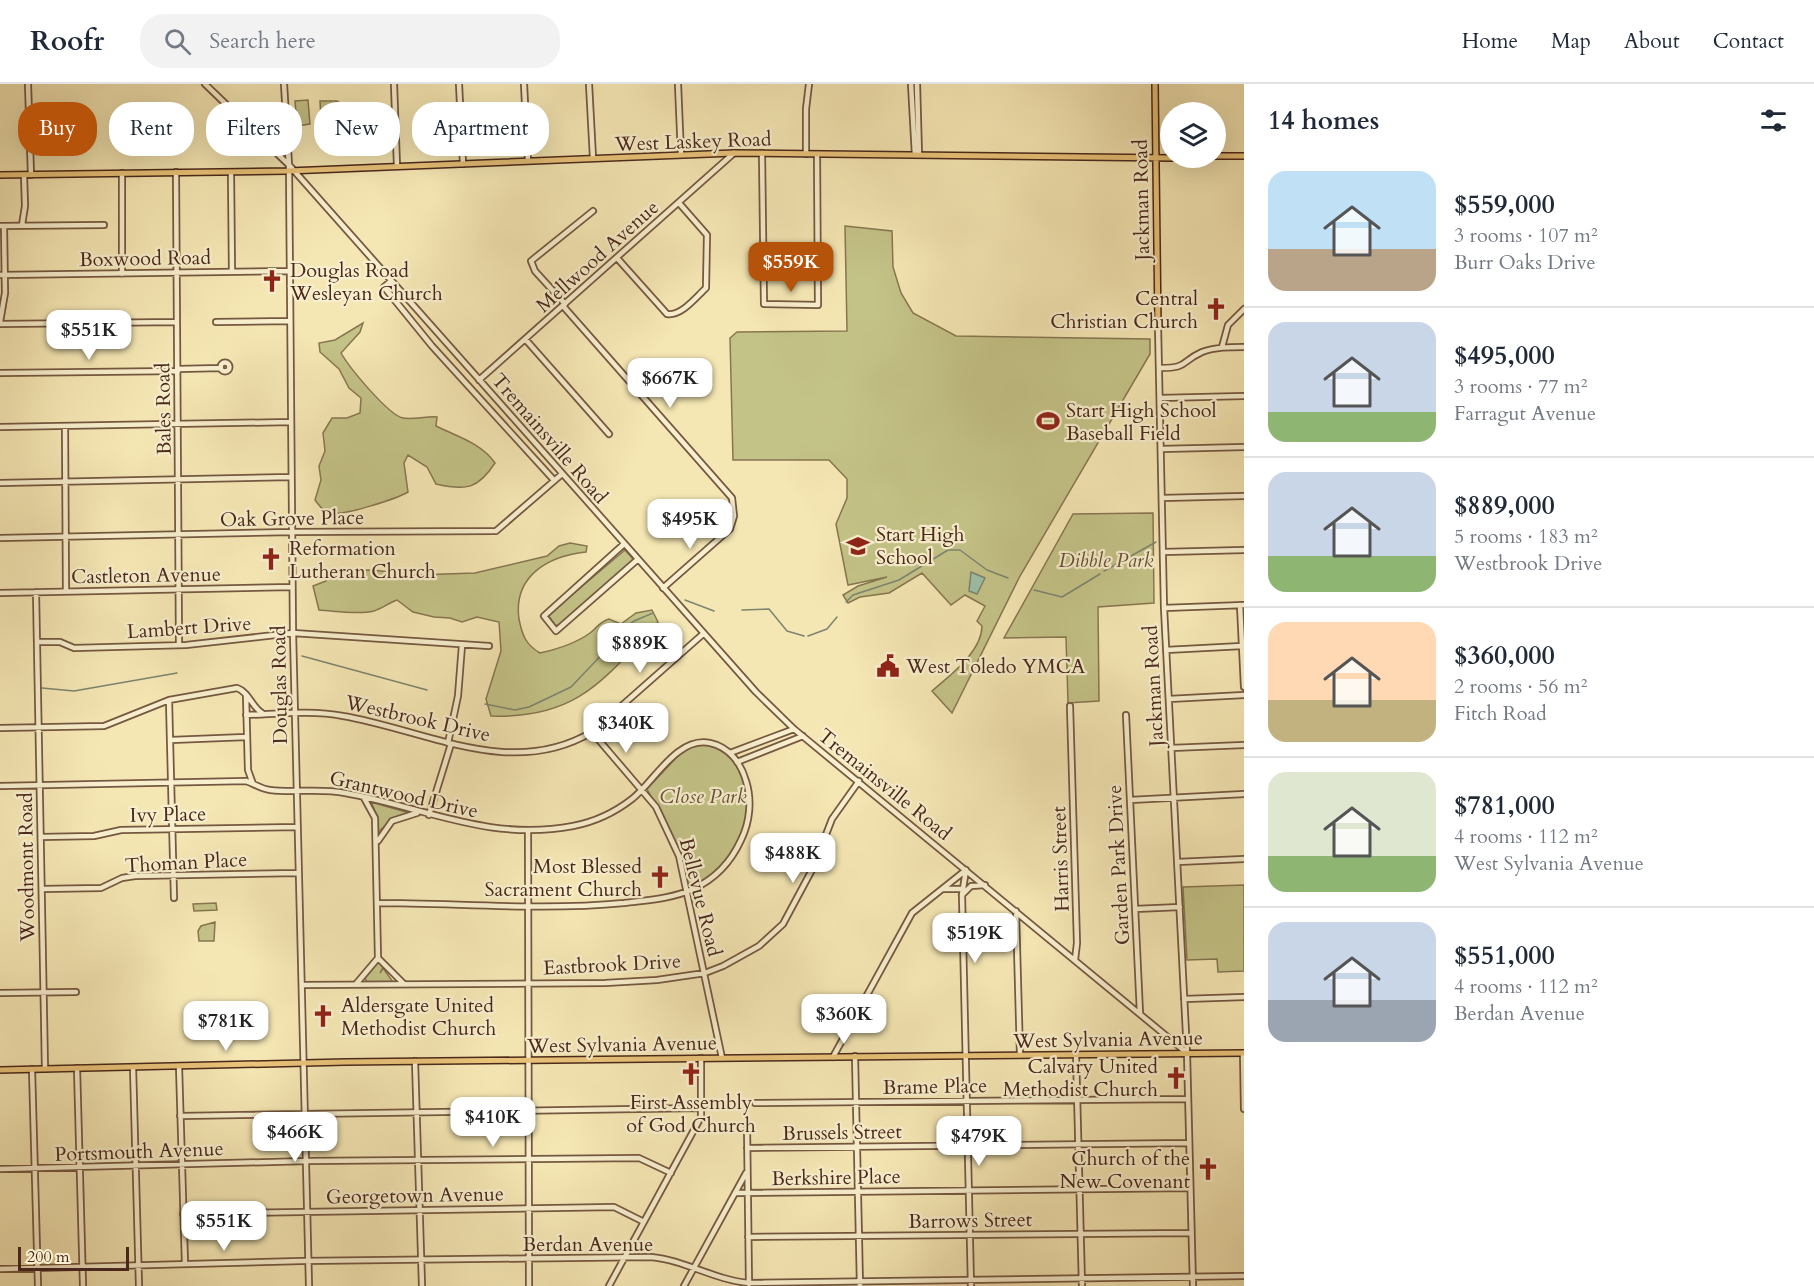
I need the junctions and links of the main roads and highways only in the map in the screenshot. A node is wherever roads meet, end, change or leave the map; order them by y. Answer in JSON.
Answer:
{"nodes":[{"id":1,"x":1155,"y":84,"type":"edge"},
{"id":2,"x":1226,"y":156,"type":"edge"},
{"id":3,"x":1244,"y":156,"type":"edge"},
{"id":4,"x":1155,"y":158,"type":"junction"},
{"id":5,"x":1160,"y":158,"type":"edge"},
{"id":6,"x":0,"y":175,"type":"edge"},
{"id":7,"x":1158,"y":326,"type":"road end"},
{"id":8,"x":1243,"y":1053,"type":"edge"},
{"id":9,"x":0,"y":1070,"type":"edge"}],
"edges":[{"from":1,"to":4,"type":"main road","name":"Jackman Road"},
{"from":2,"to":3,"type":"main road"},
{"from":4,"to":5,"type":"main road","name":"West Laskey Road"},
{"from":4,"to":6,"type":"main road","name":"West Laskey Road"},
{"from":4,"to":7,"type":"main road","name":"Jackman Road"},
{"from":8,"to":9,"type":"main road","name":"West Sylvania Avenue"}]}
